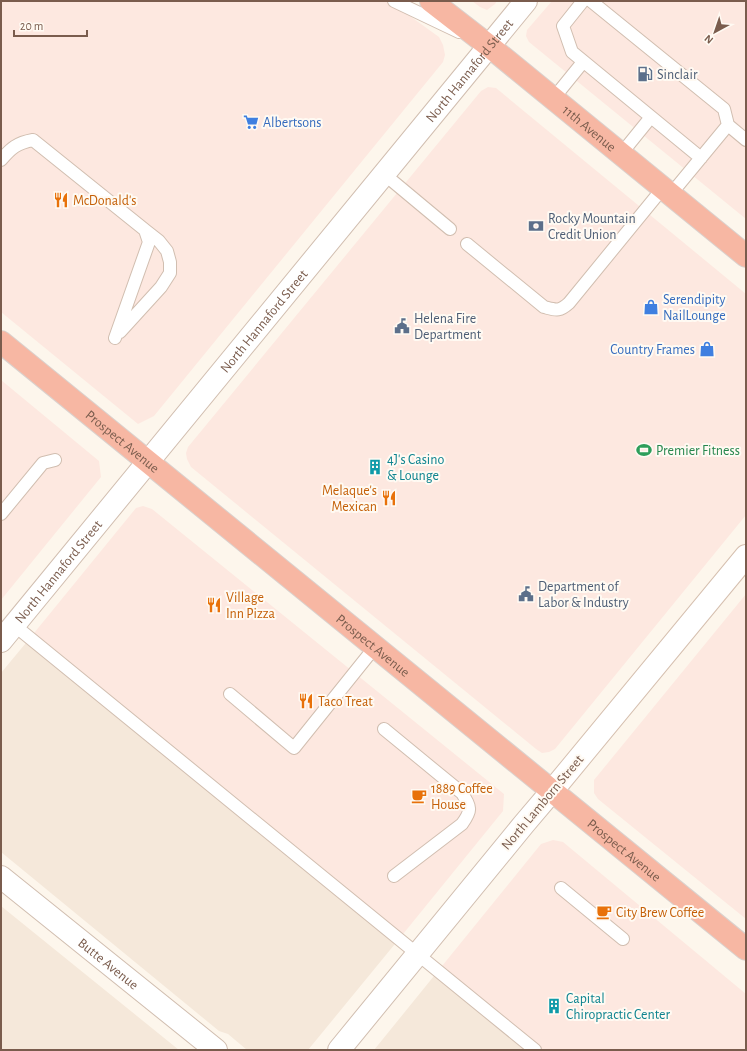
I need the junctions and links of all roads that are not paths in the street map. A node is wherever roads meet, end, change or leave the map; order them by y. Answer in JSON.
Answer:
{"nodes":[{"id":1,"x":394,"y":1,"type":"edge"},
{"id":2,"x":431,"y":1,"type":"edge"},
{"id":3,"x":526,"y":1,"type":"edge"},
{"id":4,"x":583,"y":1,"type":"edge"},
{"id":5,"x":591,"y":1,"type":"edge"},
{"id":6,"x":489,"y":46,"type":"junction"},
{"id":7,"x":583,"y":62,"type":"junction"},
{"id":8,"x":553,"y":99,"type":"junction"},
{"id":9,"x":651,"y":117,"type":"junction"},
{"id":10,"x":728,"y":125,"type":"junction"},
{"id":11,"x":746,"y":140,"type":"edge"},
{"id":12,"x":621,"y":154,"type":"junction"},
{"id":13,"x":701,"y":158,"type":"junction"},
{"id":14,"x":1,"y":160,"type":"edge"},
{"id":15,"x":384,"y":174,"type":"junction"},
{"id":16,"x":667,"y":191,"type":"junction"},
{"id":17,"x":450,"y":229,"type":"dead end"},
{"id":18,"x":145,"y":230,"type":"junction"},
{"id":19,"x":467,"y":244,"type":"dead end"},
{"id":20,"x":746,"y":255,"type":"edge"},
{"id":21,"x":1,"y":342,"type":"edge"},
{"id":22,"x":55,"y":460,"type":"dead end"},
{"id":23,"x":148,"y":462,"type":"junction"},
{"id":24,"x":1,"y":514,"type":"edge"},
{"id":25,"x":746,"y":556,"type":"edge"},
{"id":26,"x":8,"y":633,"type":"edge"},
{"id":27,"x":375,"y":647,"type":"junction"},
{"id":28,"x":230,"y":694,"type":"dead end"},
{"id":29,"x":384,"y":729,"type":"dead end"},
{"id":30,"x":552,"y":791,"type":"junction"},
{"id":31,"x":394,"y":876,"type":"dead end"},
{"id":32,"x":1,"y":877,"type":"edge"},
{"id":33,"x":561,"y":888,"type":"dead end"},
{"id":34,"x":623,"y":939,"type":"dead end"},
{"id":35,"x":746,"y":949,"type":"edge"},
{"id":36,"x":418,"y":954,"type":"junction"},
{"id":37,"x":216,"y":1050,"type":"edge"},
{"id":38,"x":339,"y":1050,"type":"edge"},
{"id":39,"x":535,"y":1050,"type":"edge"}],
"edges":[{"from":1,"to":6,"type":"lane"},
{"from":2,"to":6,"type":"highway","name":"11th Avenue"},
{"from":3,"to":6,"type":"street","name":"North Hannaford Street"},
{"from":4,"to":7,"type":"lane"},
{"from":5,"to":10,"type":"lane"},
{"from":6,"to":8,"type":"highway","name":"11th Avenue"},
{"from":6,"to":15,"type":"street","name":"North Hannaford Street"},
{"from":7,"to":8,"type":"lane"},
{"from":7,"to":9,"type":"lane"},
{"from":8,"to":12,"type":"highway","name":"11th Avenue"},
{"from":9,"to":12,"type":"lane"},
{"from":9,"to":13,"type":"lane"},
{"from":10,"to":11,"type":"lane"},
{"from":10,"to":13,"type":"lane"},
{"from":12,"to":16,"type":"highway","name":"11th Avenue"},
{"from":13,"to":16,"type":"lane"},
{"from":14,"to":18,"type":"lane"},
{"from":15,"to":17,"type":"lane"},
{"from":15,"to":23,"type":"street","name":"North Hannaford Street"},
{"from":16,"to":19,"type":"lane"},
{"from":16,"to":20,"type":"highway","name":"11th Avenue"},
{"from":18,"to":18,"type":"lane"},
{"from":21,"to":23,"type":"highway","name":"Prospect Avenue"},
{"from":22,"to":24,"type":"lane"},
{"from":23,"to":26,"type":"street","name":"North Hannaford Street"},
{"from":23,"to":27,"type":"highway","name":"Prospect Avenue"},
{"from":25,"to":30,"type":"street","name":"North Lamborn Street"},
{"from":26,"to":36,"type":"lane"},
{"from":27,"to":28,"type":"lane"},
{"from":27,"to":30,"type":"highway","name":"Prospect Avenue"},
{"from":29,"to":31,"type":"lane"},
{"from":30,"to":35,"type":"highway","name":"Prospect Avenue"},
{"from":30,"to":36,"type":"street","name":"North Lamborn Street"},
{"from":32,"to":37,"type":"street","name":"Butte Avenue"},
{"from":33,"to":34,"type":"lane"},
{"from":36,"to":38,"type":"street","name":"North Lamborn Street"},
{"from":36,"to":39,"type":"lane"}]}
